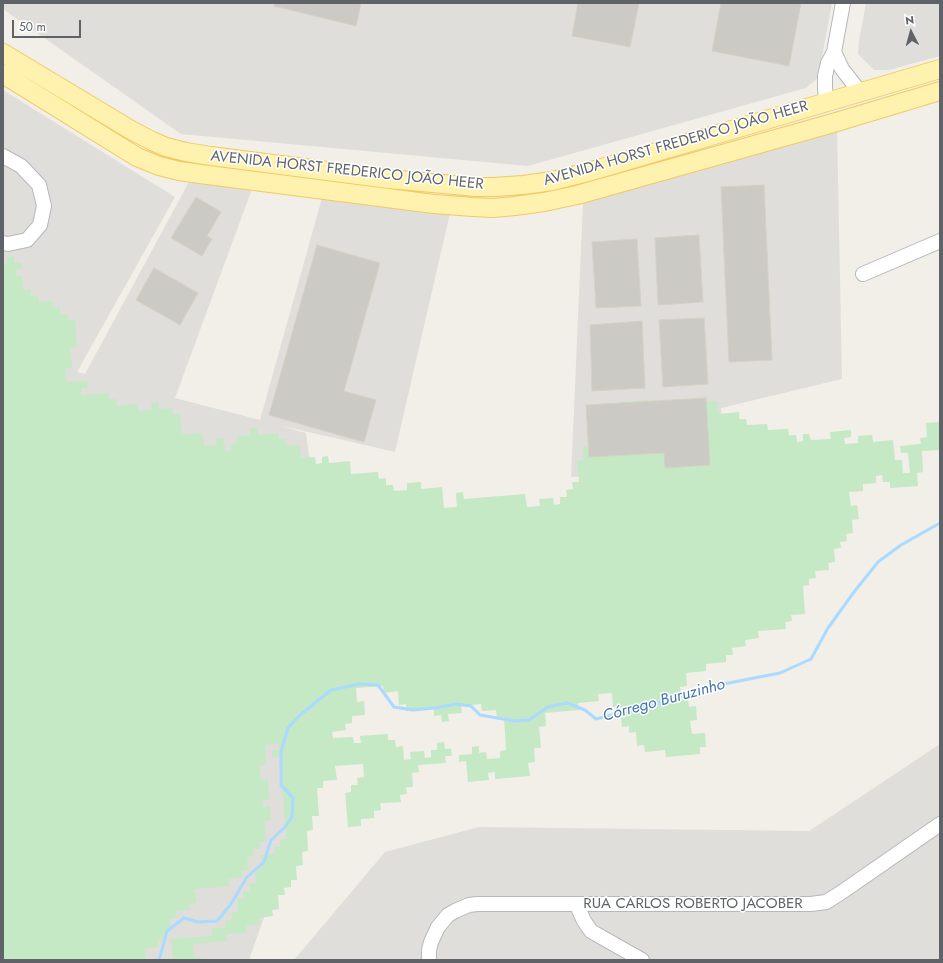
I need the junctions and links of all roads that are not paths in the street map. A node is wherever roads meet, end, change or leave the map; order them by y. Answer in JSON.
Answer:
{"nodes":[{"id":1,"x":843,"y":3,"type":"edge"},
{"id":2,"x":834,"y":52,"type":"junction"},
{"id":3,"x":3,"y":53,"type":"edge"},
{"id":4,"x":940,"y":68,"type":"edge"},
{"id":5,"x":3,"y":74,"type":"edge"},
{"id":6,"x":940,"y":91,"type":"edge"},
{"id":7,"x":860,"y":92,"type":"junction"},
{"id":8,"x":826,"y":102,"type":"junction"},
{"id":9,"x":866,"y":113,"type":"junction"},
{"id":10,"x":833,"y":123,"type":"junction"},
{"id":11,"x":3,"y":156,"type":"edge"},
{"id":12,"x":211,"y":156,"type":"junction"},
{"id":13,"x":208,"y":176,"type":"junction"},
{"id":14,"x":476,"y":186,"type":"junction"},
{"id":15,"x":494,"y":187,"type":"junction"},
{"id":16,"x":473,"y":207,"type":"junction"},
{"id":17,"x":493,"y":208,"type":"junction"},
{"id":18,"x":940,"y":241,"type":"edge"},
{"id":19,"x":3,"y":243,"type":"edge"},
{"id":20,"x":863,"y":274,"type":"dead end"},
{"id":21,"x":940,"y":824,"type":"edge"},
{"id":22,"x":579,"y":904,"type":"junction"},
{"id":23,"x":429,"y":960,"type":"edge"},
{"id":24,"x":642,"y":960,"type":"edge"}],
"edges":[{"from":1,"to":2,"type":"street"},
{"from":2,"to":7,"type":"street"},
{"from":2,"to":8,"type":"street"},
{"from":3,"to":12,"type":"main road","name":"AVENIDA HORST FREDERICO JOÃO HEER"},
{"from":4,"to":7,"type":"main road","name":"AVENIDA HORST FREDERICO JOÃO HEER"},
{"from":5,"to":13,"type":"main road","name":"AVENIDA HORST FREDERICO JOÃO HEER"},
{"from":6,"to":9,"type":"main road","name":"AVENIDA HORST FREDERICO JOÃO HEER"},
{"from":7,"to":8,"type":"main road","name":"AVENIDA HORST FREDERICO JOÃO HEER"},
{"from":7,"to":9,"type":"main road"},
{"from":8,"to":10,"type":"main road"},
{"from":8,"to":15,"type":"main road","name":"AVENIDA HORST FREDERICO JOÃO HEER"},
{"from":9,"to":10,"type":"main road","name":"AVENIDA HORST FREDERICO JOÃO HEER"},
{"from":10,"to":17,"type":"main road","name":"AVENIDA HORST FREDERICO JOÃO HEER"},
{"from":11,"to":19,"type":"street"},
{"from":12,"to":13,"type":"main road"},
{"from":12,"to":14,"type":"main road","name":"AVENIDA HORST FREDERICO JOÃO HEER"},
{"from":13,"to":16,"type":"main road","name":"AVENIDA HORST FREDERICO JOÃO HEER"},
{"from":14,"to":15,"type":"main road","name":"AVENIDA HORST FREDERICO JOÃO HEER"},
{"from":14,"to":16,"type":"main road"},
{"from":15,"to":17,"type":"main road"},
{"from":16,"to":17,"type":"main road","name":"AVENIDA HORST FREDERICO JOÃO HEER"},
{"from":18,"to":20,"type":"street"},
{"from":21,"to":22,"type":"street","name":"RUA CARLOS ROBERTO JACOBER"},
{"from":22,"to":23,"type":"street","name":"RUA CARLOS ROBERTO JACOBER"},
{"from":22,"to":24,"type":"street"}]}
